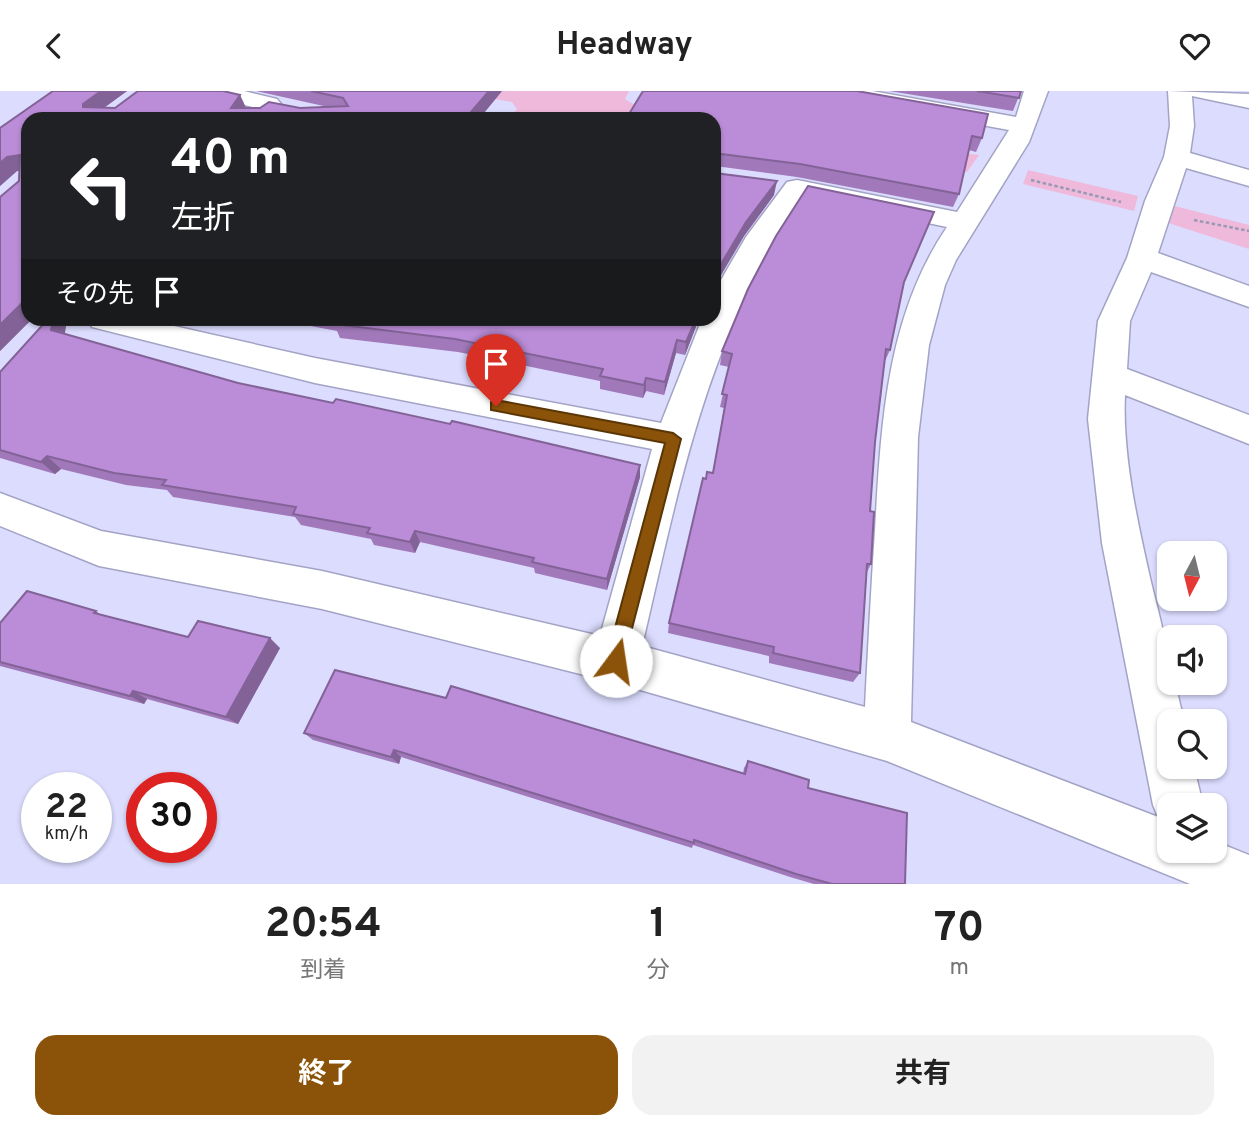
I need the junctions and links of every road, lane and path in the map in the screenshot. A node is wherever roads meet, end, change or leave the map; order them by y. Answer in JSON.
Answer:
{"nodes":[{"id":1,"x":215,"y":91,"type":"edge"},
{"id":2,"x":834,"y":91,"type":"edge"},
{"id":3,"x":1035,"y":91,"type":"edge"},
{"id":4,"x":1181,"y":91,"type":"edge"},
{"id":5,"x":1200,"y":91,"type":"edge"},
{"id":6,"x":886,"y":95,"type":"edge"},
{"id":7,"x":1249,"y":101,"type":"edge"},
{"id":8,"x":295,"y":110,"type":"edge"},
{"id":9,"x":260,"y":112,"type":"edge"},
{"id":10,"x":1025,"y":126,"type":"junction"},
{"id":11,"x":1177,"y":157,"type":"junction"},
{"id":12,"x":1249,"y":178,"type":"edge"},
{"id":13,"x":964,"y":222,"type":"junction"},
{"id":14,"x":1142,"y":258,"type":"junction"},
{"id":15,"x":721,"y":291,"type":"edge"},
{"id":16,"x":1249,"y":297,"type":"edge"},
{"id":17,"x":130,"y":326,"type":"edge"},
{"id":18,"x":710,"y":326,"type":"edge"},
{"id":19,"x":1111,"y":376,"type":"junction"},
{"id":20,"x":1249,"y":430,"type":"edge"},
{"id":21,"x":673,"y":439,"type":"junction"},
{"id":22,"x":0,"y":509,"type":"edge"},
{"id":23,"x":616,"y":661,"type":"junction"},
{"id":24,"x":1157,"y":709,"type":"edge"},
{"id":25,"x":887,"y":737,"type":"junction"},
{"id":26,"x":1157,"y":842,"type":"edge"},
{"id":27,"x":1207,"y":863,"type":"edge"},
{"id":28,"x":1249,"y":882,"type":"edge"}],
"edges":[{"from":1,"to":9,"type":"street"},
{"from":2,"to":6,"type":"street"},
{"from":3,"to":10,"type":"street"},
{"from":4,"to":11,"type":"street"},
{"from":5,"to":7,"type":"street"},
{"from":6,"to":10,"type":"street"},
{"from":8,"to":9,"type":"street"},
{"from":10,"to":13,"type":"street"},
{"from":11,"to":12,"type":"street"},
{"from":11,"to":14,"type":"street"},
{"from":13,"to":15,"type":"street"},
{"from":13,"to":25,"type":"street"},
{"from":14,"to":16,"type":"street"},
{"from":14,"to":19,"type":"street"},
{"from":17,"to":21,"type":"street"},
{"from":18,"to":21,"type":"street"},
{"from":19,"to":20,"type":"street"},
{"from":19,"to":24,"type":"street"},
{"from":21,"to":23,"type":"street"},
{"from":22,"to":23,"type":"street"},
{"from":23,"to":25,"type":"street"},
{"from":25,"to":26,"type":"street"},
{"from":27,"to":28,"type":"street"}]}
